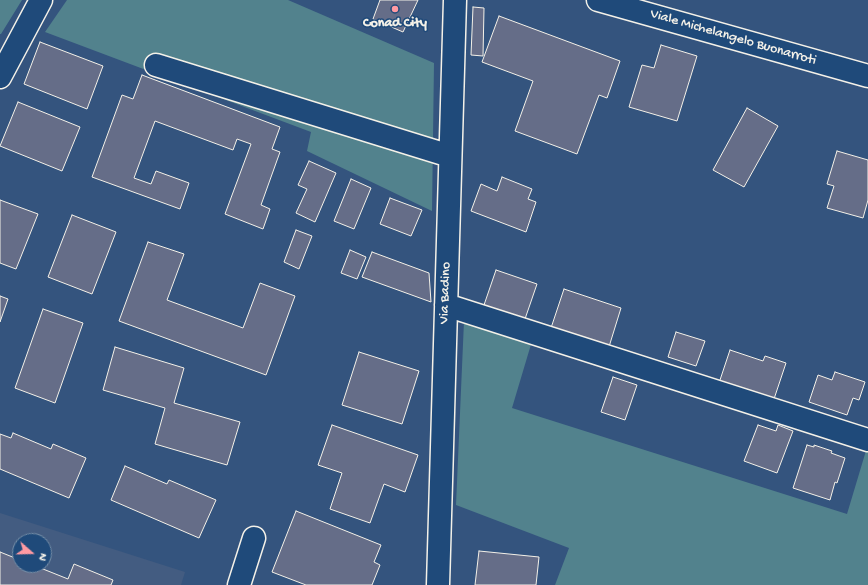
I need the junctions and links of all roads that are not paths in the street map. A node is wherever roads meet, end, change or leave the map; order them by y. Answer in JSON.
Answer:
{"nodes":[{"id":1,"x":41,"y":0,"type":"edge"},
{"id":2,"x":455,"y":0,"type":"edge"},
{"id":3,"x":598,"y":0,"type":"edge"},
{"id":4,"x":156,"y":65,"type":"dead end"},
{"id":5,"x":868,"y":76,"type":"edge"},
{"id":6,"x":0,"y":77,"type":"edge"},
{"id":7,"x":450,"y":156,"type":"junction"},
{"id":8,"x":446,"y":306,"type":"junction"},
{"id":9,"x":868,"y":440,"type":"edge"},
{"id":10,"x":254,"y":538,"type":"dead end"},
{"id":11,"x":239,"y":585,"type":"edge"},
{"id":12,"x":438,"y":585,"type":"edge"}],
"edges":[{"from":1,"to":6,"type":"street"},
{"from":2,"to":7,"type":"street","name":"Via Badino"},
{"from":3,"to":5,"type":"street","name":"Viale Michelangelo Buonarroti"},
{"from":4,"to":7,"type":"street"},
{"from":7,"to":8,"type":"street","name":"Via Badino"},
{"from":8,"to":9,"type":"street"},
{"from":8,"to":12,"type":"street","name":"Via Badino"},
{"from":10,"to":11,"type":"street"}]}
